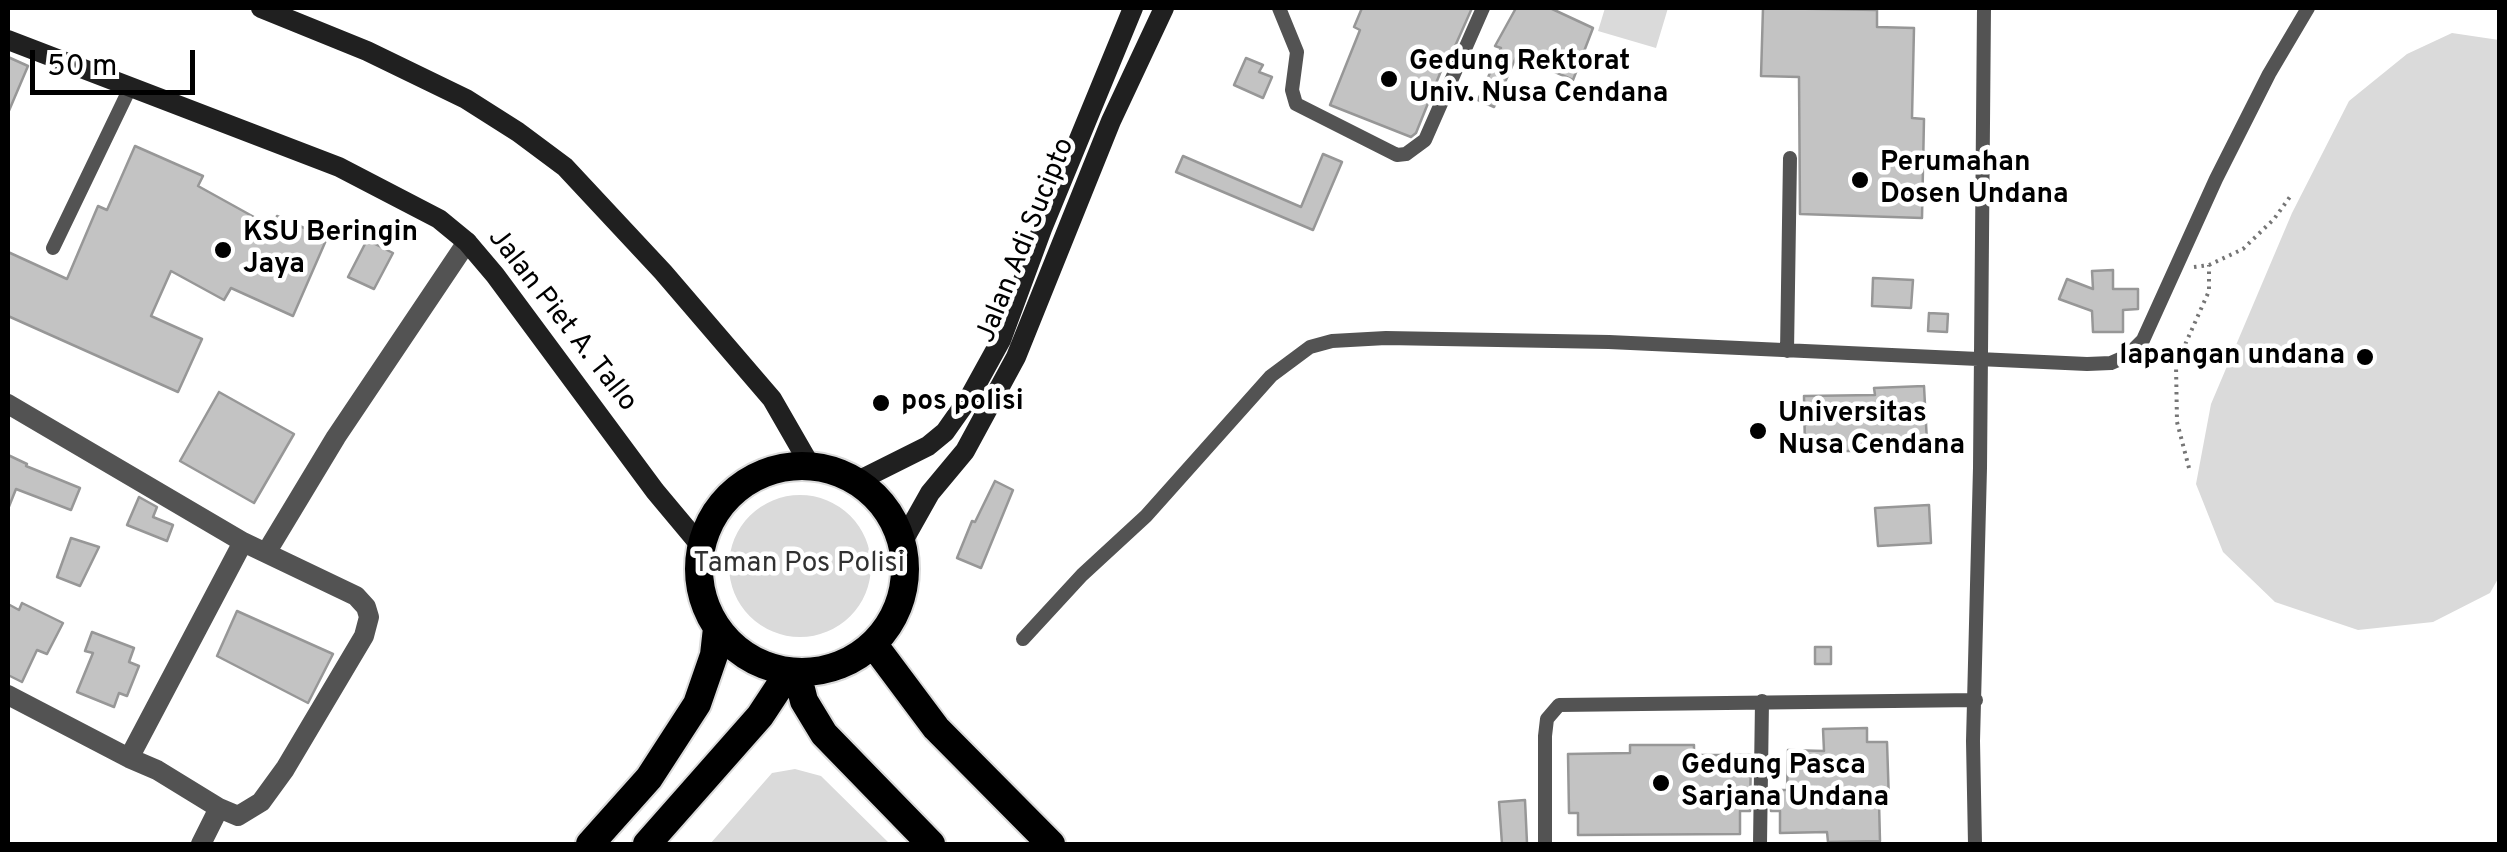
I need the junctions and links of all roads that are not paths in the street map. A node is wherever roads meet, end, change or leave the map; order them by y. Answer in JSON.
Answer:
{"nodes":[{"id":1,"x":261,"y":8,"type":"edge"},
{"id":2,"x":1133,"y":8,"type":"edge"},
{"id":3,"x":1164,"y":8,"type":"edge"},
{"id":4,"x":1280,"y":8,"type":"edge"},
{"id":5,"x":1483,"y":8,"type":"edge"},
{"id":6,"x":1984,"y":8,"type":"edge"},
{"id":7,"x":2308,"y":8,"type":"edge"},
{"id":8,"x":8,"y":40,"type":"edge"},
{"id":9,"x":130,"y":88,"type":"junction"},
{"id":10,"x":1790,"y":158,"type":"dead end"},
{"id":11,"x":466,"y":242,"type":"junction"},
{"id":12,"x":53,"y":248,"type":"dead end"},
{"id":13,"x":1788,"y":350,"type":"junction"},
{"id":14,"x":1980,"y":360,"type":"junction"},
{"id":15,"x":8,"y":404,"type":"edge"},
{"id":16,"x":810,"y":466,"type":"junction"},
{"id":17,"x":858,"y":481,"type":"junction"},
{"id":18,"x":903,"y":540,"type":"junction"},
{"id":19,"x":243,"y":542,"type":"junction"},
{"id":20,"x":700,"y":546,"type":"junction"},
{"id":21,"x":266,"y":553,"type":"junction"},
{"id":22,"x":717,"y":628,"type":"junction"},
{"id":23,"x":1023,"y":639,"type":"dead end"},
{"id":24,"x":874,"y":645,"type":"junction"},
{"id":25,"x":793,"y":672,"type":"junction"},
{"id":26,"x":8,"y":695,"type":"edge"},
{"id":27,"x":1976,"y":700,"type":"junction"},
{"id":28,"x":1762,"y":701,"type":"junction"},
{"id":29,"x":130,"y":758,"type":"junction"},
{"id":30,"x":219,"y":808,"type":"junction"},
{"id":31,"x":200,"y":844,"type":"edge"},
{"id":32,"x":590,"y":844,"type":"edge"},
{"id":33,"x":647,"y":844,"type":"edge"},
{"id":34,"x":932,"y":844,"type":"edge"},
{"id":35,"x":1051,"y":844,"type":"edge"},
{"id":36,"x":1545,"y":844,"type":"edge"},
{"id":37,"x":1760,"y":844,"type":"edge"},
{"id":38,"x":1975,"y":844,"type":"edge"}],
"edges":[{"from":1,"to":16,"type":"main road"},
{"from":2,"to":17,"type":"main road","name":"Jalan Adi Sucipto"},
{"from":3,"to":18,"type":"main road","name":"Jalan Adi Sucipto"},
{"from":4,"to":5,"type":"lane"},
{"from":6,"to":14,"type":"lane"},
{"from":7,"to":14,"type":"lane"},
{"from":8,"to":9,"type":"main road","name":"Jalan Piet A. Tallo"},
{"from":9,"to":11,"type":"main road","name":"Jalan Piet A. Tallo"},
{"from":9,"to":12,"type":"lane"},
{"from":10,"to":13,"type":"lane"},
{"from":11,"to":20,"type":"main road","name":"Jalan Piet A. Tallo"},
{"from":11,"to":21,"type":"street"},
{"from":13,"to":14,"type":"lane"},
{"from":13,"to":23,"type":"lane"},
{"from":14,"to":27,"type":"lane"},
{"from":15,"to":19,"type":"street"},
{"from":16,"to":17,"type":"highway"},
{"from":16,"to":20,"type":"highway"},
{"from":17,"to":18,"type":"highway"},
{"from":18,"to":24,"type":"highway"},
{"from":19,"to":21,"type":"street"},
{"from":19,"to":29,"type":"street"},
{"from":20,"to":22,"type":"highway"},
{"from":21,"to":30,"type":"street"},
{"from":22,"to":25,"type":"highway"},
{"from":22,"to":32,"type":"highway"},
{"from":24,"to":25,"type":"highway"},
{"from":24,"to":35,"type":"highway"},
{"from":25,"to":33,"type":"highway"},
{"from":25,"to":34,"type":"highway"},
{"from":26,"to":29,"type":"street"},
{"from":27,"to":28,"type":"lane"},
{"from":27,"to":38,"type":"lane"},
{"from":28,"to":36,"type":"lane"},
{"from":28,"to":37,"type":"lane"},
{"from":29,"to":30,"type":"street"},
{"from":30,"to":31,"type":"street"}]}
